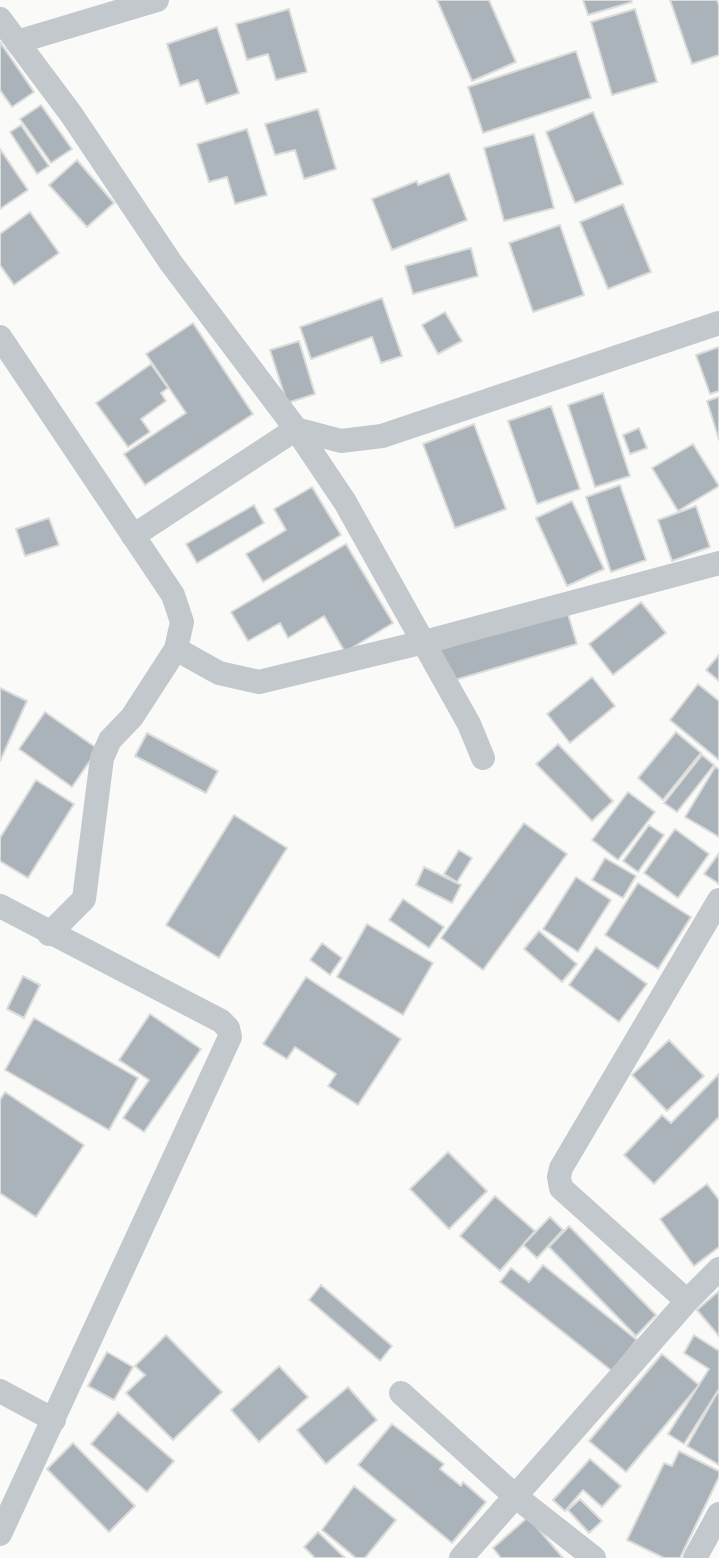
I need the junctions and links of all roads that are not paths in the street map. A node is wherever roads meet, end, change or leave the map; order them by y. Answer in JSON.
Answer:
{"nodes":[{"id":1,"x":158,"y":0,"type":"edge"},
{"id":2,"x":0,"y":19,"type":"edge"},
{"id":3,"x":17,"y":42,"type":"junction"},
{"id":4,"x":719,"y":323,"type":"edge"},
{"id":5,"x":0,"y":337,"type":"edge"},
{"id":6,"x":296,"y":429,"type":"junction"},
{"id":7,"x":133,"y":536,"type":"junction"},
{"id":8,"x":717,"y":565,"type":"edge"},
{"id":9,"x":424,"y":642,"type":"junction"},
{"id":10,"x":176,"y":649,"type":"junction"},
{"id":11,"x":482,"y":758,"type":"dead end"},
{"id":12,"x":719,"y":900,"type":"edge"},
{"id":13,"x":0,"y":906,"type":"edge"},
{"id":14,"x":49,"y":933,"type":"junction"},
{"id":15,"x":719,"y":1269,"type":"edge"},
{"id":16,"x":687,"y":1301,"type":"junction"},
{"id":17,"x":0,"y":1391,"type":"edge"},
{"id":18,"x":401,"y":1393,"type":"dead end"},
{"id":19,"x":54,"y":1420,"type":"junction"},
{"id":20,"x":515,"y":1496,"type":"junction"},
{"id":21,"x":719,"y":1514,"type":"edge"},
{"id":22,"x":0,"y":1534,"type":"edge"},
{"id":23,"x":461,"y":1558,"type":"edge"},
{"id":24,"x":593,"y":1558,"type":"edge"},
{"id":25,"x":695,"y":1558,"type":"edge"}],
"edges":[{"from":1,"to":3,"type":"street"},
{"from":2,"to":3,"type":"street"},
{"from":3,"to":6,"type":"street"},
{"from":4,"to":6,"type":"street"},
{"from":5,"to":7,"type":"street"},
{"from":6,"to":7,"type":"street"},
{"from":6,"to":9,"type":"street"},
{"from":7,"to":10,"type":"street"},
{"from":8,"to":9,"type":"street"},
{"from":9,"to":10,"type":"street"},
{"from":9,"to":11,"type":"street"},
{"from":10,"to":14,"type":"street"},
{"from":12,"to":16,"type":"street"},
{"from":13,"to":14,"type":"street"},
{"from":14,"to":19,"type":"street"},
{"from":15,"to":16,"type":"street"},
{"from":16,"to":20,"type":"street"},
{"from":17,"to":19,"type":"street"},
{"from":18,"to":20,"type":"street"},
{"from":19,"to":22,"type":"street"},
{"from":20,"to":23,"type":"street"},
{"from":20,"to":24,"type":"street"},
{"from":21,"to":25,"type":"street"}]}
